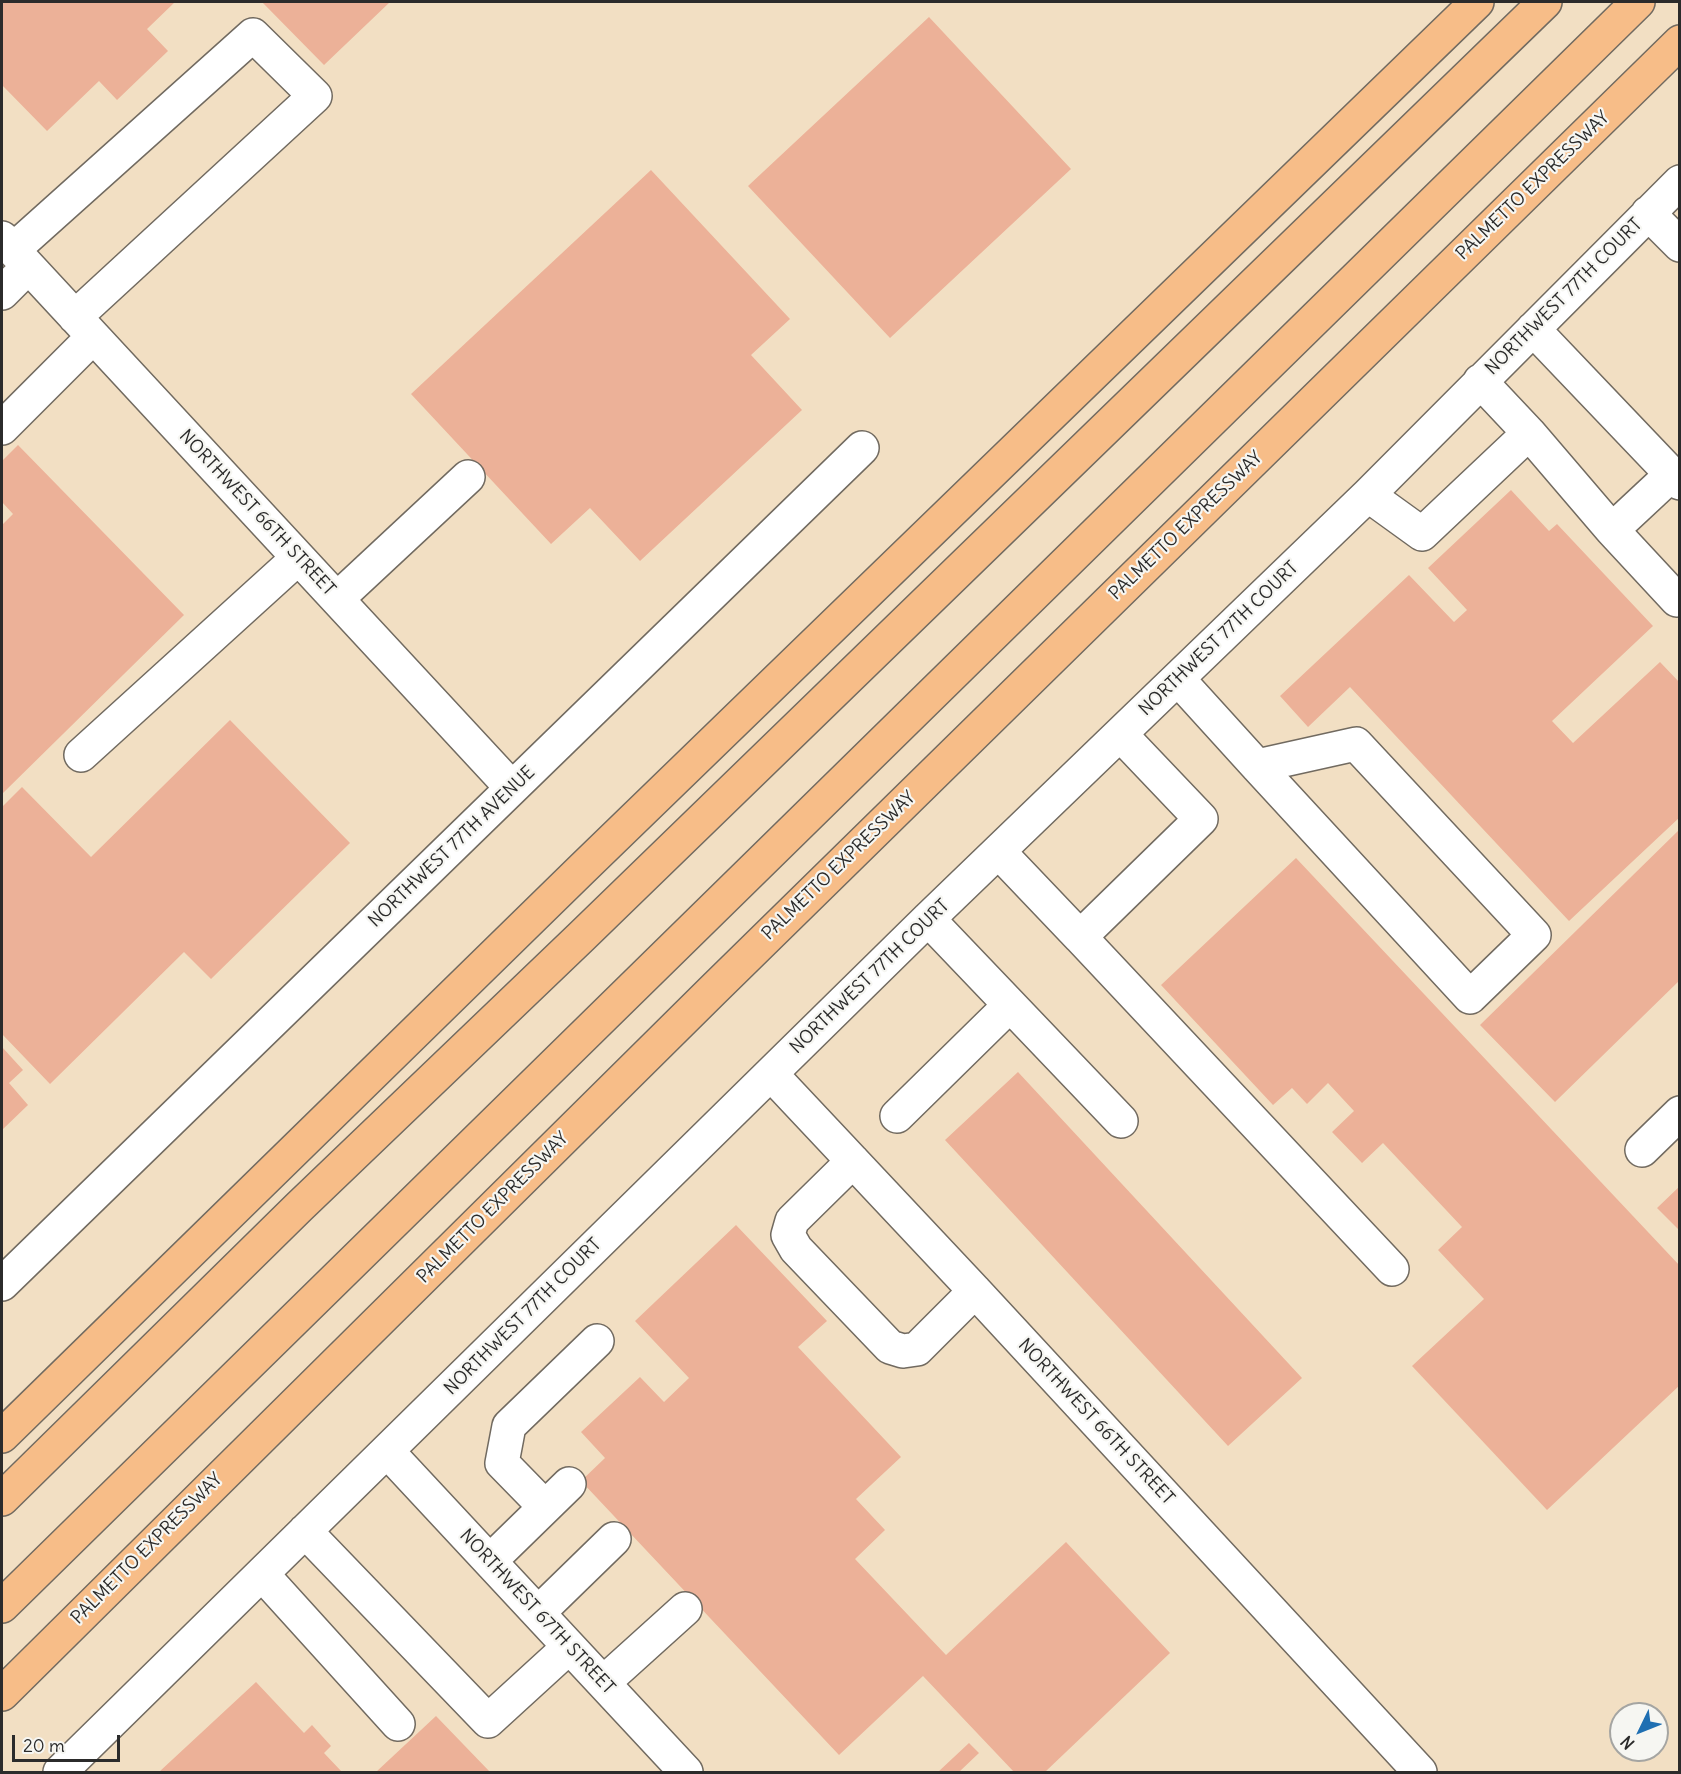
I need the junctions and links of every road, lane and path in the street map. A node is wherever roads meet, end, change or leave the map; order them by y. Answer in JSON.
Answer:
{"nodes":[{"id":1,"x":1477,"y":2,"type":"edge"},
{"id":2,"x":1545,"y":2,"type":"edge"},
{"id":3,"x":1638,"y":2,"type":"edge"},
{"id":4,"x":1680,"y":42,"type":"edge"},
{"id":5,"x":1680,"y":182,"type":"edge"},
{"id":6,"x":1648,"y":213,"type":"junction"},
{"id":7,"x":1680,"y":245,"type":"edge"},
{"id":8,"x":14,"y":252,"type":"edge"},
{"id":9,"x":2,"y":293,"type":"edge"},
{"id":10,"x":84,"y":327,"type":"junction"},
{"id":11,"x":1533,"y":329,"type":"junction"},
{"id":12,"x":1480,"y":381,"type":"junction"},
{"id":13,"x":2,"y":428,"type":"edge"},
{"id":14,"x":1529,"y":433,"type":"junction"},
{"id":15,"x":862,"y":448,"type":"dead end"},
{"id":16,"x":468,"y":477,"type":"dead end"},
{"id":17,"x":1675,"y":479,"type":"edge"},
{"id":18,"x":1368,"y":495,"type":"junction"},
{"id":19,"x":1612,"y":530,"type":"junction"},
{"id":20,"x":298,"y":558,"type":"junction"},
{"id":21,"x":337,"y":599,"type":"junction"},
{"id":22,"x":1677,"y":600,"type":"dead end"},
{"id":23,"x":1178,"y":679,"type":"junction"},
{"id":24,"x":1121,"y":735,"type":"junction"},
{"id":25,"x":81,"y":755,"type":"dead end"},
{"id":26,"x":1257,"y":766,"type":"junction"},
{"id":27,"x":512,"y":788,"type":"junction"},
{"id":28,"x":999,"y":852,"type":"junction"},
{"id":29,"x":928,"y":919,"type":"junction"},
{"id":30,"x":1080,"y":937,"type":"junction"},
{"id":31,"x":1009,"y":1006,"type":"junction"},
{"id":32,"x":771,"y":1074,"type":"junction"},
{"id":33,"x":1680,"y":1113,"type":"edge"},
{"id":34,"x":897,"y":1116,"type":"dead end"},
{"id":35,"x":1121,"y":1122,"type":"dead end"},
{"id":36,"x":1642,"y":1150,"type":"dead end"},
{"id":37,"x":853,"y":1161,"type":"junction"},
{"id":38,"x":1392,"y":1269,"type":"dead end"},
{"id":39,"x":2,"y":1284,"type":"edge"},
{"id":40,"x":975,"y":1291,"type":"junction"},
{"id":41,"x":597,"y":1341,"type":"dead end"},
{"id":42,"x":2,"y":1436,"type":"edge"},
{"id":43,"x":387,"y":1451,"type":"junction"},
{"id":44,"x":569,"y":1484,"type":"dead end"},
{"id":45,"x":2,"y":1499,"type":"edge"},
{"id":46,"x":545,"y":1508,"type":"junction"},
{"id":47,"x":305,"y":1532,"type":"junction"},
{"id":48,"x":614,"y":1539,"type":"dead end"},
{"id":49,"x":490,"y":1561,"type":"junction"},
{"id":50,"x":262,"y":1574,"type":"junction"},
{"id":51,"x":2,"y":1606,"type":"edge"},
{"id":52,"x":685,"y":1609,"type":"dead end"},
{"id":53,"x":538,"y":1613,"type":"junction"},
{"id":54,"x":569,"y":1647,"type":"junction"},
{"id":55,"x":603,"y":1683,"type":"junction"},
{"id":56,"x":2,"y":1694,"type":"edge"},
{"id":57,"x":398,"y":1724,"type":"dead end"},
{"id":58,"x":670,"y":1767,"type":"edge"},
{"id":59,"x":60,"y":1773,"type":"edge"},
{"id":60,"x":1420,"y":1773,"type":"edge"}],
"edges":[{"from":1,"to":42,"type":"highway"},
{"from":2,"to":45,"type":"highway"},
{"from":3,"to":51,"type":"highway"},
{"from":4,"to":56,"type":"highway","name":"PALMETTO EXPRESSWAY"},
{"from":5,"to":6,"type":"street","name":"NORTHWEST 77TH COURT"},
{"from":6,"to":7,"type":"street"},
{"from":6,"to":11,"type":"street","name":"NORTHWEST 77TH COURT"},
{"from":8,"to":9,"type":"street"},
{"from":8,"to":10,"type":"street","name":"NORTHWEST 66TH STREET"},
{"from":8,"to":10,"type":"street"},
{"from":10,"to":13,"type":"street"},
{"from":10,"to":20,"type":"street","name":"NORTHWEST 66TH STREET"},
{"from":11,"to":12,"type":"street","name":"NORTHWEST 77TH COURT"},
{"from":11,"to":17,"type":"street"},
{"from":12,"to":14,"type":"street"},
{"from":12,"to":18,"type":"street","name":"NORTHWEST 77TH COURT"},
{"from":14,"to":18,"type":"street"},
{"from":14,"to":19,"type":"street"},
{"from":15,"to":27,"type":"street","name":"NORTHWEST 77TH AVENUE"},
{"from":16,"to":21,"type":"street"},
{"from":17,"to":19,"type":"street"},
{"from":18,"to":23,"type":"street","name":"NORTHWEST 77TH COURT"},
{"from":19,"to":22,"type":"street"},
{"from":20,"to":21,"type":"street","name":"NORTHWEST 66TH STREET"},
{"from":20,"to":25,"type":"street"},
{"from":21,"to":27,"type":"street","name":"NORTHWEST 66TH STREET"},
{"from":23,"to":24,"type":"street","name":"NORTHWEST 77TH COURT"},
{"from":23,"to":26,"type":"street"},
{"from":24,"to":28,"type":"street","name":"NORTHWEST 77TH COURT"},
{"from":24,"to":30,"type":"street"},
{"from":26,"to":26,"type":"street"},
{"from":27,"to":39,"type":"street","name":"NORTHWEST 77TH AVENUE"},
{"from":28,"to":29,"type":"street","name":"NORTHWEST 77TH COURT"},
{"from":28,"to":30,"type":"street"},
{"from":29,"to":31,"type":"street"},
{"from":29,"to":32,"type":"street","name":"NORTHWEST 77TH COURT"},
{"from":30,"to":38,"type":"street"},
{"from":31,"to":34,"type":"street"},
{"from":31,"to":35,"type":"street"},
{"from":32,"to":37,"type":"street","name":"NORTHWEST 66TH STREET"},
{"from":32,"to":43,"type":"street","name":"NORTHWEST 77TH COURT"},
{"from":33,"to":36,"type":"street"},
{"from":37,"to":40,"type":"street","name":"NORTHWEST 66TH STREET"},
{"from":37,"to":40,"type":"street"},
{"from":40,"to":60,"type":"street","name":"NORTHWEST 66TH STREET"},
{"from":41,"to":46,"type":"street"},
{"from":43,"to":47,"type":"street","name":"NORTHWEST 77TH COURT"},
{"from":43,"to":49,"type":"street","name":"NORTHWEST 67TH STREET"},
{"from":44,"to":46,"type":"street"},
{"from":46,"to":49,"type":"street"},
{"from":47,"to":50,"type":"street","name":"NORTHWEST 77TH COURT"},
{"from":47,"to":54,"type":"street"},
{"from":48,"to":53,"type":"street"},
{"from":49,"to":53,"type":"street","name":"NORTHWEST 67TH STREET"},
{"from":50,"to":57,"type":"street"},
{"from":50,"to":59,"type":"street","name":"NORTHWEST 77TH COURT"},
{"from":52,"to":55,"type":"street"},
{"from":53,"to":54,"type":"street","name":"NORTHWEST 67TH STREET"},
{"from":54,"to":55,"type":"street","name":"NORTHWEST 67TH STREET"},
{"from":55,"to":58,"type":"street","name":"NORTHWEST 67TH STREET"}]}
